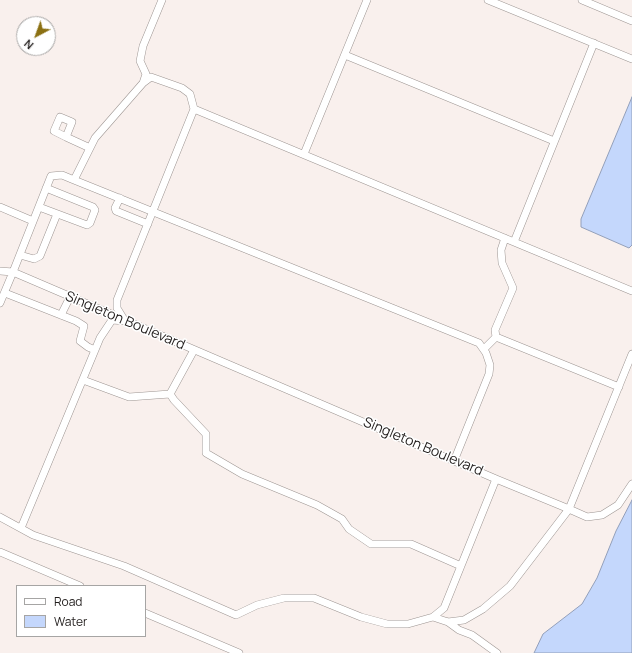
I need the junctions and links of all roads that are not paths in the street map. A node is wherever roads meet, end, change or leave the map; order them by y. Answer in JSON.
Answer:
{"nodes":[{"id":1,"x":162,"y":0,"type":"edge"},
{"id":2,"x":367,"y":0,"type":"edge"},
{"id":3,"x":488,"y":0,"type":"edge"},
{"id":4,"x":582,"y":0,"type":"edge"},
{"id":5,"x":632,"y":21,"type":"edge"},
{"id":6,"x":594,"y":43,"type":"junction"},
{"id":7,"x":345,"y":55,"type":"junction"},
{"id":8,"x":632,"y":59,"type":"edge"},
{"id":9,"x":143,"y":83,"type":"junction"},
{"id":10,"x":194,"y":109,"type":"junction"},
{"id":11,"x":66,"y":137,"type":"dead end"},
{"id":12,"x":554,"y":141,"type":"junction"},
{"id":13,"x":90,"y":148,"type":"junction"},
{"id":14,"x":304,"y":154,"type":"junction"},
{"id":15,"x":74,"y":180,"type":"junction"},
{"id":16,"x":46,"y":188,"type":"junction"},
{"id":17,"x":120,"y":198,"type":"junction"},
{"id":18,"x":0,"y":207,"type":"edge"},
{"id":19,"x":39,"y":207,"type":"junction"},
{"id":20,"x":153,"y":212,"type":"junction"},
{"id":21,"x":57,"y":214,"type":"junction"},
{"id":22,"x":33,"y":221,"type":"junction"},
{"id":23,"x":148,"y":224,"type":"junction"},
{"id":24,"x":506,"y":238,"type":"junction"},
{"id":25,"x":514,"y":242,"type":"junction"},
{"id":26,"x":20,"y":255,"type":"junction"},
{"id":27,"x":0,"y":271,"type":"edge"},
{"id":28,"x":13,"y":272,"type":"junction"},
{"id":29,"x":632,"y":291,"type":"edge"},
{"id":30,"x":4,"y":293,"type":"junction"},
{"id":31,"x":70,"y":297,"type":"junction"},
{"id":32,"x":0,"y":303,"type":"edge"},
{"id":33,"x":62,"y":315,"type":"junction"},
{"id":34,"x":125,"y":321,"type":"junction"},
{"id":35,"x":496,"y":337,"type":"junction"},
{"id":36,"x":484,"y":349,"type":"junction"},
{"id":37,"x":95,"y":350,"type":"junction"},
{"id":38,"x":194,"y":350,"type":"junction"},
{"id":39,"x":632,"y":354,"type":"edge"},
{"id":40,"x":83,"y":380,"type":"junction"},
{"id":41,"x":619,"y":387,"type":"junction"},
{"id":42,"x":170,"y":394,"type":"junction"},
{"id":43,"x":454,"y":461,"type":"junction"},
{"id":44,"x":496,"y":478,"type":"junction"},
{"id":45,"x":632,"y":484,"type":"edge"},
{"id":46,"x":569,"y":509,"type":"junction"},
{"id":47,"x":0,"y":517,"type":"edge"},
{"id":48,"x":21,"y":528,"type":"junction"},
{"id":49,"x":0,"y":552,"type":"edge"},
{"id":50,"x":461,"y":566,"type":"junction"},
{"id":51,"x":78,"y":585,"type":"edge"},
{"id":52,"x":146,"y":613,"type":"edge"},
{"id":53,"x":433,"y":617,"type":"junction"},
{"id":54,"x":448,"y":622,"type":"junction"},
{"id":55,"x":239,"y":653,"type":"edge"},
{"id":56,"x":497,"y":653,"type":"edge"}],
"edges":[{"from":1,"to":9,"type":"lane"},
{"from":2,"to":7,"type":"lane"},
{"from":3,"to":6,"type":"lane"},
{"from":4,"to":5,"type":"lane"},
{"from":6,"to":8,"type":"lane"},
{"from":6,"to":12,"type":"lane"},
{"from":7,"to":12,"type":"lane"},
{"from":7,"to":14,"type":"lane"},
{"from":9,"to":10,"type":"lane"},
{"from":9,"to":13,"type":"lane"},
{"from":10,"to":14,"type":"lane"},
{"from":10,"to":20,"type":"lane"},
{"from":11,"to":13,"type":"lane"},
{"from":12,"to":25,"type":"lane"},
{"from":13,"to":15,"type":"lane"},
{"from":14,"to":24,"type":"lane"},
{"from":15,"to":16,"type":"lane"},
{"from":15,"to":17,"type":"lane"},
{"from":16,"to":19,"type":"lane"},
{"from":16,"to":21,"type":"lane"},
{"from":17,"to":20,"type":"lane"},
{"from":17,"to":23,"type":"lane"},
{"from":18,"to":22,"type":"lane"},
{"from":19,"to":21,"type":"lane"},
{"from":19,"to":22,"type":"lane"},
{"from":20,"to":23,"type":"lane"},
{"from":20,"to":36,"type":"lane"},
{"from":21,"to":26,"type":"lane"},
{"from":22,"to":26,"type":"lane"},
{"from":23,"to":34,"type":"lane"},
{"from":24,"to":25,"type":"lane"},
{"from":24,"to":35,"type":"lane"},
{"from":25,"to":29,"type":"lane"},
{"from":26,"to":28,"type":"lane"},
{"from":27,"to":28,"type":"lane","name":"Singleton Boulevard"},
{"from":28,"to":30,"type":"lane"},
{"from":28,"to":31,"type":"lane","name":"Singleton Boulevard"},
{"from":30,"to":32,"type":"lane"},
{"from":30,"to":33,"type":"lane"},
{"from":31,"to":33,"type":"lane"},
{"from":31,"to":34,"type":"lane","name":"Singleton Boulevard"},
{"from":33,"to":37,"type":"lane"},
{"from":34,"to":37,"type":"lane"},
{"from":34,"to":38,"type":"lane","name":"Singleton Boulevard"},
{"from":35,"to":36,"type":"lane"},
{"from":35,"to":41,"type":"lane"},
{"from":36,"to":43,"type":"lane"},
{"from":37,"to":40,"type":"lane"},
{"from":38,"to":42,"type":"lane"},
{"from":38,"to":43,"type":"lane","name":"Singleton Boulevard"},
{"from":39,"to":41,"type":"lane"},
{"from":40,"to":42,"type":"lane"},
{"from":40,"to":48,"type":"lane"},
{"from":41,"to":46,"type":"lane"},
{"from":42,"to":50,"type":"lane"},
{"from":43,"to":44,"type":"lane","name":"Singleton Boulevard"},
{"from":44,"to":46,"type":"lane"},
{"from":44,"to":50,"type":"lane","name":"Singleton Boulevard"},
{"from":45,"to":46,"type":"lane"},
{"from":46,"to":54,"type":"lane"},
{"from":47,"to":48,"type":"lane"},
{"from":48,"to":53,"type":"lane"},
{"from":49,"to":51,"type":"lane"},
{"from":50,"to":53,"type":"lane","name":"Singleton Boulevard"},
{"from":52,"to":55,"type":"lane"},
{"from":53,"to":54,"type":"lane"},
{"from":54,"to":56,"type":"lane"}]}
